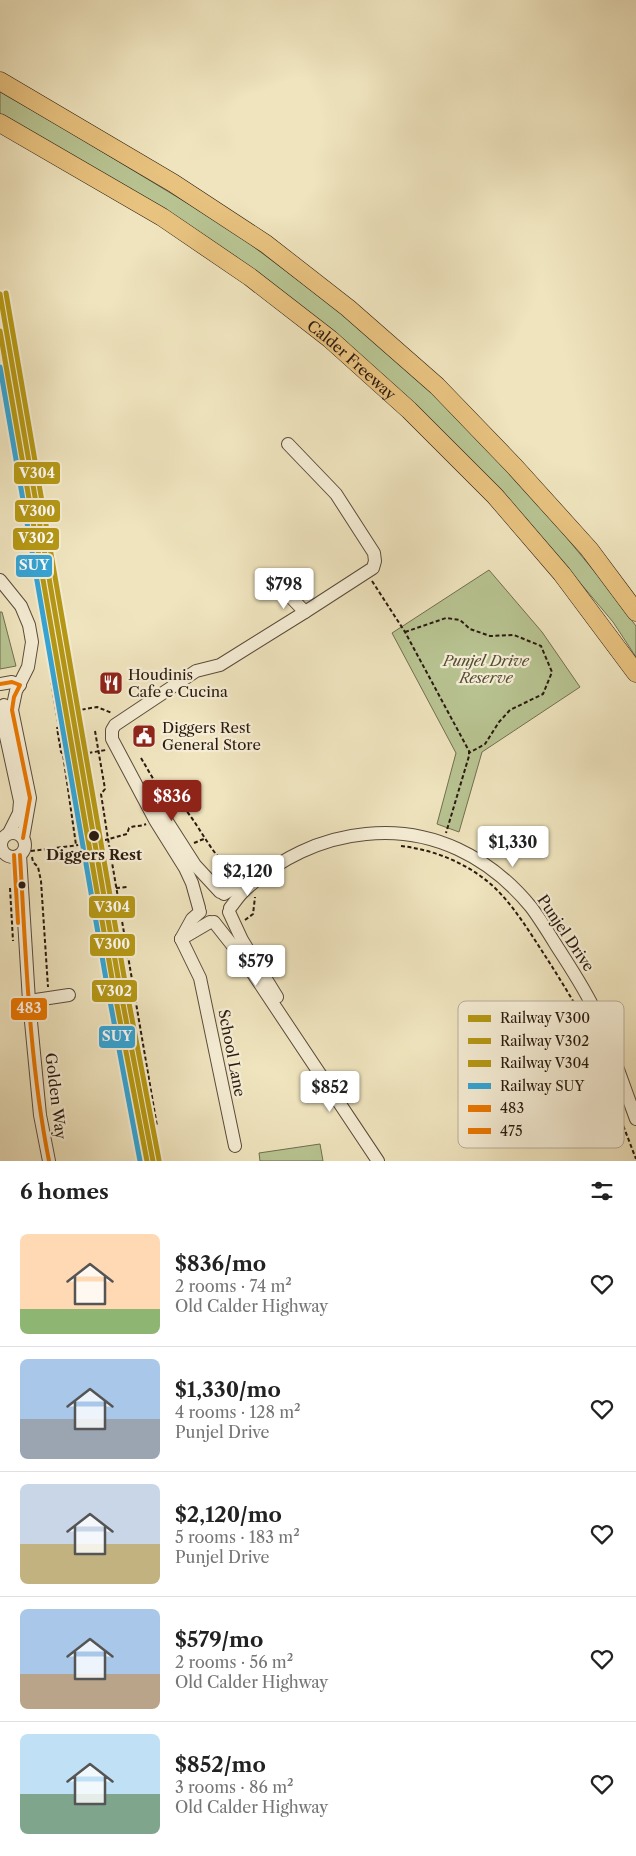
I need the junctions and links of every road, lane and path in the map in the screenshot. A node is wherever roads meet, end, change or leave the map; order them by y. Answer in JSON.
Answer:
{"nodes":[{"id":1,"x":0,"y":81,"type":"edge"},
{"id":2,"x":1,"y":124,"type":"edge"},
{"id":3,"x":288,"y":444,"type":"dead end"},
{"id":4,"x":367,"y":573,"type":"junction"},
{"id":5,"x":0,"y":580,"type":"edge"},
{"id":6,"x":282,"y":588,"type":"dead end"},
{"id":7,"x":305,"y":612,"type":"junction"},
{"id":8,"x":636,"y":612,"type":"edge"},
{"id":9,"x":405,"y":632,"type":"junction"},
{"id":10,"x":636,"y":673,"type":"edge"},
{"id":11,"x":51,"y":681,"type":"dead end"},
{"id":12,"x":13,"y":683,"type":"edge"},
{"id":13,"x":56,"y":714,"type":"junction"},
{"id":14,"x":114,"y":714,"type":"dead end"},
{"id":15,"x":59,"y":728,"type":"junction"},
{"id":16,"x":95,"y":731,"type":"dead end"},
{"id":17,"x":69,"y":741,"type":"dead end"},
{"id":18,"x":62,"y":742,"type":"junction"},
{"id":19,"x":60,"y":745,"type":"junction"},
{"id":20,"x":112,"y":745,"type":"junction"},
{"id":21,"x":99,"y":751,"type":"junction"},
{"id":22,"x":469,"y":753,"type":"junction"},
{"id":23,"x":82,"y":754,"type":"dead end"},
{"id":24,"x":141,"y":758,"type":"dead end"},
{"id":25,"x":147,"y":824,"type":"dead end"},
{"id":26,"x":23,"y":838,"type":"junction"},
{"id":27,"x":206,"y":838,"type":"junction"},
{"id":28,"x":108,"y":839,"type":"junction"},
{"id":29,"x":3,"y":841,"type":"edge"},
{"id":30,"x":98,"y":842,"type":"dead end"},
{"id":31,"x":443,"y":842,"type":"junction"},
{"id":32,"x":87,"y":844,"type":"dead end"},
{"id":33,"x":191,"y":844,"type":"dead end"},
{"id":34,"x":76,"y":845,"type":"junction"},
{"id":35,"x":399,"y":846,"type":"dead end"},
{"id":36,"x":26,"y":853,"type":"junction"},
{"id":37,"x":32,"y":868,"type":"dead end"},
{"id":38,"x":253,"y":881,"type":"junction"},
{"id":39,"x":127,"y":887,"type":"dead end"},
{"id":40,"x":116,"y":888,"type":"junction"},
{"id":41,"x":222,"y":893,"type":"junction"},
{"id":42,"x":199,"y":910,"type":"junction"},
{"id":43,"x":230,"y":910,"type":"junction"},
{"id":44,"x":212,"y":922,"type":"junction"},
{"id":45,"x":236,"y":926,"type":"junction"},
{"id":46,"x":181,"y":939,"type":"junction"},
{"id":47,"x":69,"y":995,"type":"dead end"},
{"id":48,"x":49,"y":998,"type":"junction"},
{"id":49,"x":29,"y":1001,"type":"junction"},
{"id":50,"x":573,"y":1001,"type":"edge"},
{"id":51,"x":590,"y":1001,"type":"edge"},
{"id":52,"x":306,"y":1050,"type":"junction"},
{"id":53,"x":624,"y":1088,"type":"edge"},
{"id":54,"x":636,"y":1119,"type":"edge"},
{"id":55,"x":157,"y":1126,"type":"dead end"},
{"id":56,"x":624,"y":1128,"type":"edge"},
{"id":57,"x":235,"y":1146,"type":"dead end"},
{"id":58,"x":636,"y":1159,"type":"edge"},
{"id":59,"x":50,"y":1161,"type":"edge"},
{"id":60,"x":378,"y":1161,"type":"edge"}],
"edges":[{"from":1,"to":8,"type":"highway"},
{"from":2,"to":10,"type":"highway","name":"Calder Freeway"},
{"from":3,"to":4,"type":"street"},
{"from":4,"to":7,"type":"street"},
{"from":4,"to":9,"type":"path"},
{"from":5,"to":12,"type":"street"},
{"from":5,"to":12,"type":"street"},
{"from":6,"to":7,"type":"street"},
{"from":7,"to":20,"type":"street"},
{"from":9,"to":22,"type":"path"},
{"from":9,"to":22,"type":"path"},
{"from":11,"to":13,"type":"path"},
{"from":12,"to":26,"type":"street"},
{"from":12,"to":29,"type":"street"},
{"from":13,"to":14,"type":"path"},
{"from":13,"to":15,"type":"path"},
{"from":15,"to":18,"type":"path"},
{"from":15,"to":19,"type":"path"},
{"from":16,"to":21,"type":"path"},
{"from":17,"to":18,"type":"path"},
{"from":18,"to":19,"type":"path"},
{"from":19,"to":34,"type":"path"},
{"from":20,"to":21,"type":"path"},
{"from":20,"to":41,"type":"street"},
{"from":20,"to":42,"type":"street"},
{"from":21,"to":23,"type":"path"},
{"from":21,"to":28,"type":"path"},
{"from":22,"to":31,"type":"path"},
{"from":24,"to":27,"type":"path"},
{"from":25,"to":28,"type":"path"},
{"from":26,"to":29,"type":"street"},
{"from":26,"to":36,"type":"street"},
{"from":27,"to":33,"type":"path"},
{"from":27,"to":38,"type":"path"},
{"from":28,"to":30,"type":"path"},
{"from":28,"to":40,"type":"path"},
{"from":29,"to":36,"type":"street"},
{"from":31,"to":38,"type":"street","name":"Punjel Drive"},
{"from":31,"to":51,"type":"street","name":"Punjel Drive"},
{"from":32,"to":34,"type":"path"},
{"from":34,"to":36,"type":"path"},
{"from":35,"to":50,"type":"path"},
{"from":36,"to":49,"type":"street","name":"Golden Way"},
{"from":37,"to":48,"type":"path"},
{"from":38,"to":41,"type":"street","name":"Punjel Drive"},
{"from":38,"to":43,"type":"street","name":"Punjel Drive"},
{"from":38,"to":45,"type":"path"},
{"from":39,"to":40,"type":"path"},
{"from":40,"to":55,"type":"path"},
{"from":41,"to":42,"type":"street"},
{"from":41,"to":43,"type":"street"},
{"from":42,"to":44,"type":"street"},
{"from":42,"to":46,"type":"street"},
{"from":43,"to":44,"type":"street"},
{"from":43,"to":45,"type":"street"},
{"from":44,"to":46,"type":"street"},
{"from":44,"to":52,"type":"street"},
{"from":45,"to":52,"type":"street"},
{"from":46,"to":57,"type":"street","name":"School Lane"},
{"from":47,"to":48,"type":"street"},
{"from":48,"to":49,"type":"street"},
{"from":49,"to":59,"type":"street","name":"Golden Way"},
{"from":52,"to":60,"type":"street"},
{"from":53,"to":54,"type":"street","name":"Punjel Drive"},
{"from":56,"to":58,"type":"path"}]}
